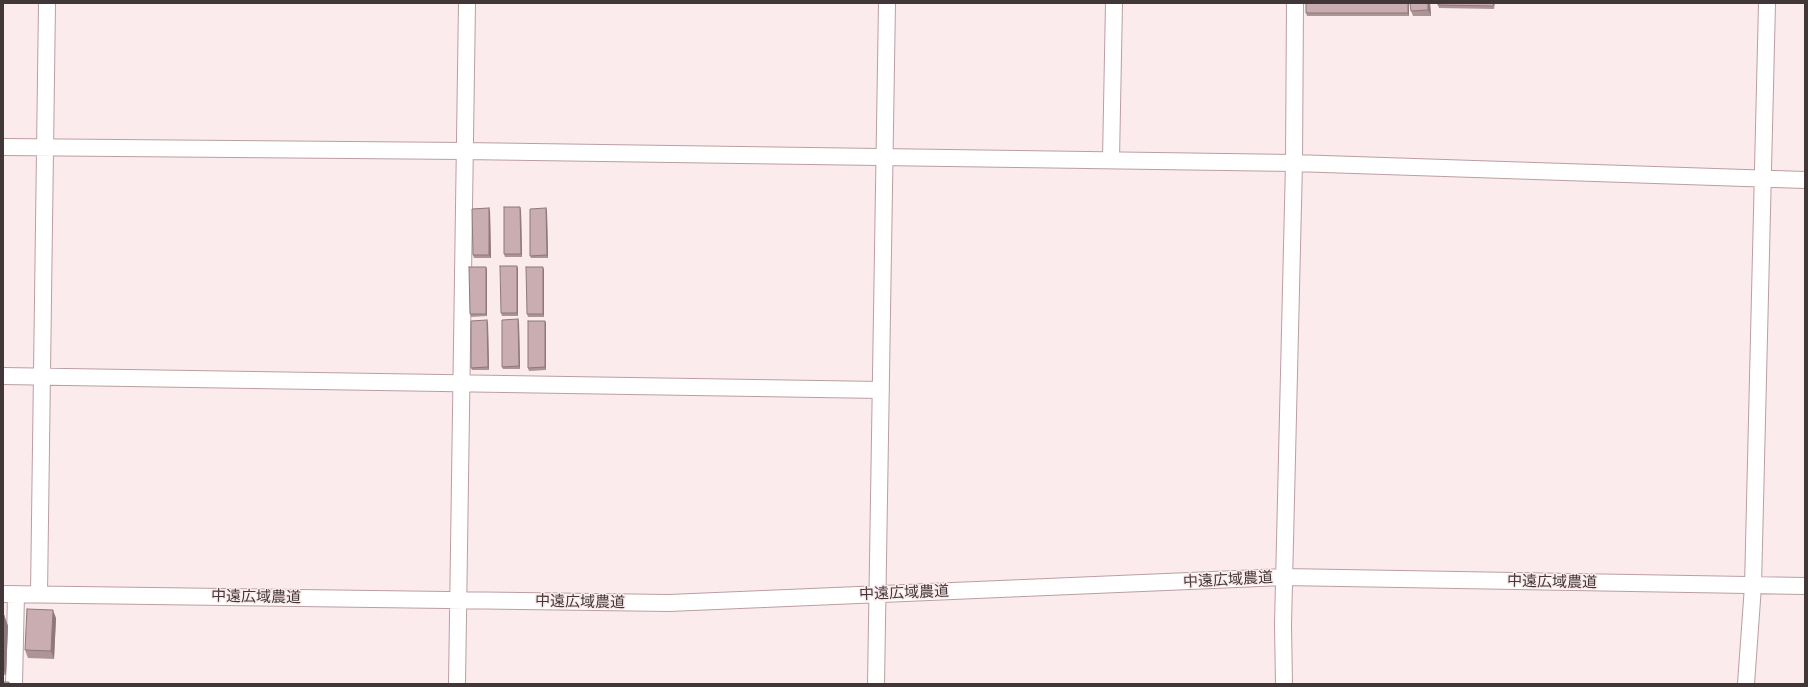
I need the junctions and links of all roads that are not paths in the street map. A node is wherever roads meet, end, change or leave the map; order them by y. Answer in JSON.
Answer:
{"nodes":[{"id":1,"x":47,"y":3,"type":"edge"},
{"id":2,"x":467,"y":3,"type":"edge"},
{"id":3,"x":887,"y":3,"type":"edge"},
{"id":4,"x":1114,"y":3,"type":"edge"},
{"id":5,"x":1295,"y":3,"type":"edge"},
{"id":6,"x":1767,"y":3,"type":"edge"},
{"id":7,"x":3,"y":147,"type":"edge"},
{"id":8,"x":46,"y":148,"type":"junction"},
{"id":9,"x":464,"y":151,"type":"junction"},
{"id":10,"x":885,"y":156,"type":"junction"},
{"id":11,"x":1111,"y":160,"type":"junction"},
{"id":12,"x":1294,"y":162,"type":"junction"},
{"id":13,"x":1762,"y":179,"type":"junction"},
{"id":14,"x":1805,"y":180,"type":"edge"},
{"id":15,"x":3,"y":376,"type":"edge"},
{"id":16,"x":43,"y":377,"type":"junction"},
{"id":17,"x":461,"y":383,"type":"junction"},
{"id":18,"x":881,"y":390,"type":"junction"},
{"id":19,"x":1284,"y":577,"type":"junction"},
{"id":20,"x":1753,"y":586,"type":"junction"},
{"id":21,"x":1805,"y":586,"type":"edge"},
{"id":22,"x":10,"y":594,"type":"edge"},
{"id":23,"x":39,"y":594,"type":"junction"},
{"id":24,"x":878,"y":594,"type":"junction"},
{"id":25,"x":459,"y":600,"type":"junction"},
{"id":26,"x":14,"y":684,"type":"edge"},
{"id":27,"x":457,"y":684,"type":"edge"},
{"id":28,"x":876,"y":684,"type":"edge"},
{"id":29,"x":1284,"y":684,"type":"edge"},
{"id":30,"x":1746,"y":684,"type":"edge"}],
"edges":[{"from":1,"to":8,"type":"street"},
{"from":2,"to":9,"type":"street"},
{"from":3,"to":10,"type":"street"},
{"from":4,"to":11,"type":"street"},
{"from":5,"to":12,"type":"street"},
{"from":6,"to":13,"type":"street"},
{"from":7,"to":8,"type":"street"},
{"from":8,"to":9,"type":"street"},
{"from":8,"to":16,"type":"street"},
{"from":9,"to":10,"type":"street"},
{"from":9,"to":17,"type":"street"},
{"from":10,"to":11,"type":"street"},
{"from":10,"to":18,"type":"street"},
{"from":11,"to":12,"type":"street"},
{"from":12,"to":13,"type":"street"},
{"from":12,"to":19,"type":"street"},
{"from":13,"to":14,"type":"street"},
{"from":13,"to":20,"type":"street"},
{"from":15,"to":16,"type":"street"},
{"from":16,"to":17,"type":"street"},
{"from":16,"to":23,"type":"street"},
{"from":17,"to":18,"type":"street"},
{"from":17,"to":25,"type":"street"},
{"from":18,"to":24,"type":"street"},
{"from":19,"to":20,"type":"street","name":"中遠広域農道"},
{"from":19,"to":24,"type":"street","name":"中遠広域農道"},
{"from":19,"to":29,"type":"street"},
{"from":20,"to":21,"type":"street","name":"中遠広域農道"},
{"from":20,"to":30,"type":"street"},
{"from":22,"to":23,"type":"street","name":"中遠広域農道"},
{"from":22,"to":26,"type":"street"},
{"from":23,"to":25,"type":"street","name":"中遠広域農道"},
{"from":24,"to":25,"type":"street","name":"中遠広域農道"},
{"from":24,"to":28,"type":"street"},
{"from":25,"to":27,"type":"street"}]}
